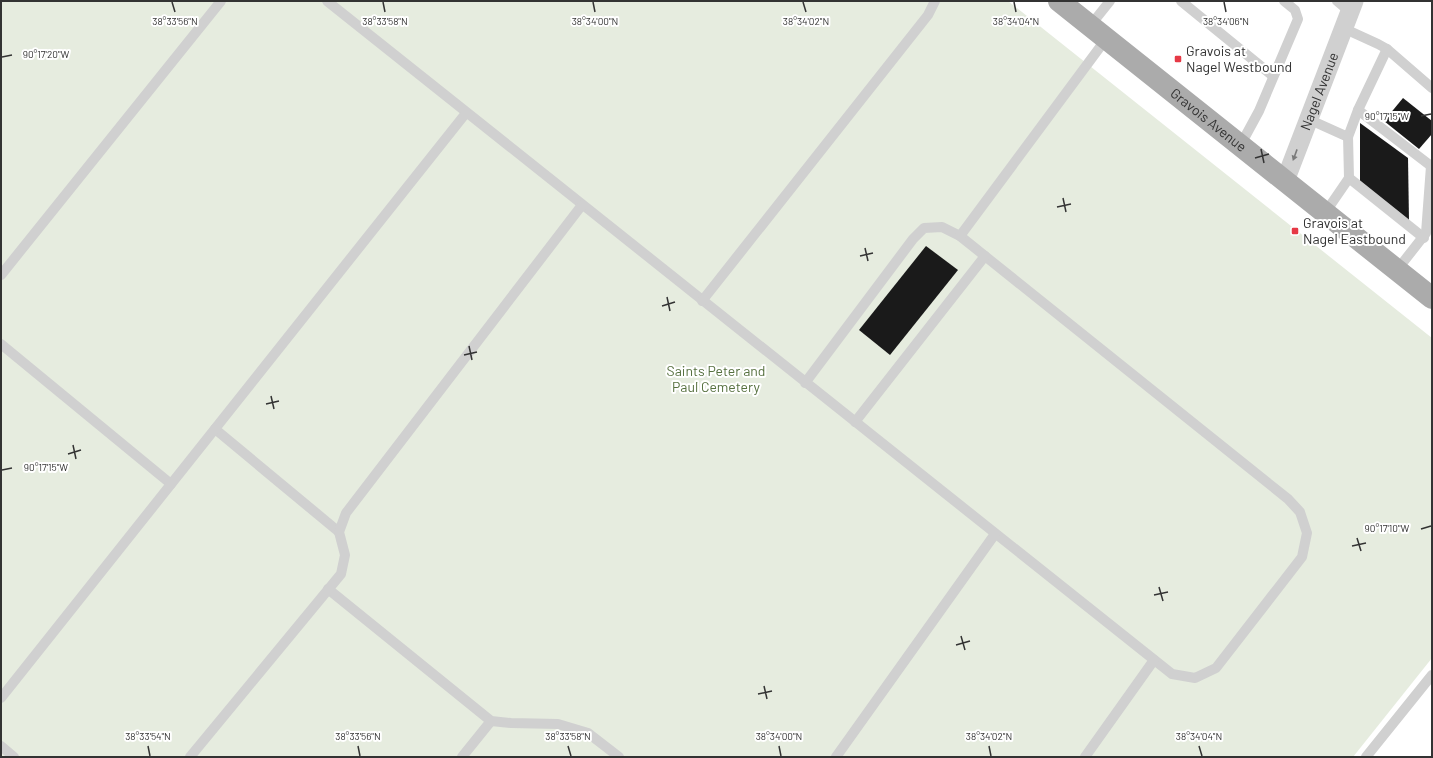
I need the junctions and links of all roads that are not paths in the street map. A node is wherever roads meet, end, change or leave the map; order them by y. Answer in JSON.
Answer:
{"nodes":[{"id":1,"x":221,"y":1,"type":"edge"},
{"id":2,"x":327,"y":1,"type":"edge"},
{"id":3,"x":935,"y":1,"type":"edge"},
{"id":4,"x":1059,"y":1,"type":"edge"},
{"id":5,"x":1110,"y":1,"type":"edge"},
{"id":6,"x":1180,"y":1,"type":"edge"},
{"id":7,"x":1284,"y":1,"type":"edge"},
{"id":8,"x":1346,"y":10,"type":"edge"},
{"id":9,"x":1098,"y":32,"type":"junction"},
{"id":10,"x":1386,"y":49,"type":"junction"},
{"id":11,"x":1273,"y":76,"type":"junction"},
{"id":12,"x":1432,"y":88,"type":"edge"},
{"id":13,"x":1358,"y":110,"type":"junction"},
{"id":14,"x":466,"y":113,"type":"junction"},
{"id":15,"x":1308,"y":119,"type":"junction"},
{"id":16,"x":1348,"y":136,"type":"junction"},
{"id":17,"x":1240,"y":146,"type":"junction"},
{"id":18,"x":1431,"y":165,"type":"edge"},
{"id":19,"x":1349,"y":178,"type":"junction"},
{"id":20,"x":1285,"y":181,"type":"junction"},
{"id":21,"x":582,"y":205,"type":"junction"},
{"id":22,"x":1325,"y":213,"type":"junction"},
{"id":23,"x":960,"y":236,"type":"junction"},
{"id":24,"x":1427,"y":236,"type":"edge"},
{"id":25,"x":985,"y":256,"type":"junction"},
{"id":26,"x":1397,"y":270,"type":"junction"},
{"id":27,"x":1,"y":275,"type":"edge"},
{"id":28,"x":1432,"y":298,"type":"edge"},
{"id":29,"x":702,"y":301,"type":"junction"},
{"id":30,"x":1,"y":344,"type":"edge"},
{"id":31,"x":805,"y":383,"type":"junction"},
{"id":32,"x":855,"y":422,"type":"junction"},
{"id":33,"x":215,"y":429,"type":"junction"},
{"id":34,"x":171,"y":484,"type":"junction"},
{"id":35,"x":339,"y":532,"type":"junction"},
{"id":36,"x":995,"y":534,"type":"junction"},
{"id":37,"x":328,"y":589,"type":"junction"},
{"id":38,"x":1154,"y":660,"type":"junction"},
{"id":39,"x":1432,"y":675,"type":"edge"},
{"id":40,"x":1,"y":698,"type":"edge"},
{"id":41,"x":491,"y":721,"type":"junction"},
{"id":42,"x":1,"y":746,"type":"edge"},
{"id":43,"x":14,"y":757,"type":"edge"},
{"id":44,"x":190,"y":757,"type":"edge"},
{"id":45,"x":462,"y":757,"type":"edge"},
{"id":46,"x":619,"y":757,"type":"edge"},
{"id":47,"x":836,"y":757,"type":"edge"},
{"id":48,"x":1085,"y":757,"type":"edge"},
{"id":49,"x":1366,"y":757,"type":"edge"}],
"edges":[{"from":1,"to":27,"type":"lane"},
{"from":2,"to":14,"type":"lane"},
{"from":3,"to":29,"type":"lane"},
{"from":4,"to":9,"type":"main road","name":"Gravois Avenue"},
{"from":5,"to":9,"type":"lane"},
{"from":6,"to":11,"type":"lane"},
{"from":7,"to":11,"type":"lane"},
{"from":8,"to":10,"type":"lane"},
{"from":8,"to":15,"type":"street","name":"Nagel Avenue"},
{"from":9,"to":17,"type":"main road","name":"Gravois Avenue"},
{"from":9,"to":23,"type":"lane"},
{"from":10,"to":12,"type":"lane"},
{"from":10,"to":13,"type":"lane"},
{"from":11,"to":17,"type":"lane"},
{"from":13,"to":16,"type":"lane"},
{"from":13,"to":18,"type":"lane"},
{"from":14,"to":21,"type":"lane"},
{"from":14,"to":33,"type":"lane"},
{"from":15,"to":16,"type":"lane"},
{"from":15,"to":20,"type":"street","name":"Nagel Avenue","one_way":true},
{"from":16,"to":19,"type":"lane"},
{"from":17,"to":20,"type":"main road","name":"Gravois Avenue"},
{"from":18,"to":24,"type":"lane"},
{"from":19,"to":22,"type":"lane"},
{"from":19,"to":24,"type":"lane"},
{"from":20,"to":22,"type":"main road","name":"Gravois Avenue"},
{"from":21,"to":29,"type":"lane"},
{"from":21,"to":35,"type":"lane"},
{"from":22,"to":26,"type":"main road","name":"Gravois Avenue"},
{"from":23,"to":25,"type":"lane"},
{"from":23,"to":31,"type":"lane"},
{"from":24,"to":26,"type":"lane"},
{"from":25,"to":32,"type":"lane"},
{"from":25,"to":38,"type":"lane"},
{"from":26,"to":28,"type":"main road","name":"Gravois Avenue"},
{"from":29,"to":31,"type":"lane"},
{"from":30,"to":34,"type":"lane"},
{"from":31,"to":32,"type":"lane"},
{"from":32,"to":36,"type":"lane"},
{"from":33,"to":34,"type":"lane"},
{"from":33,"to":35,"type":"lane"},
{"from":34,"to":40,"type":"lane"},
{"from":35,"to":37,"type":"lane"},
{"from":36,"to":38,"type":"lane"},
{"from":36,"to":47,"type":"lane"},
{"from":37,"to":41,"type":"lane"},
{"from":37,"to":44,"type":"lane"},
{"from":38,"to":48,"type":"lane"},
{"from":39,"to":49,"type":"lane"},
{"from":41,"to":45,"type":"lane"},
{"from":41,"to":46,"type":"lane"},
{"from":42,"to":43,"type":"lane"}]}
